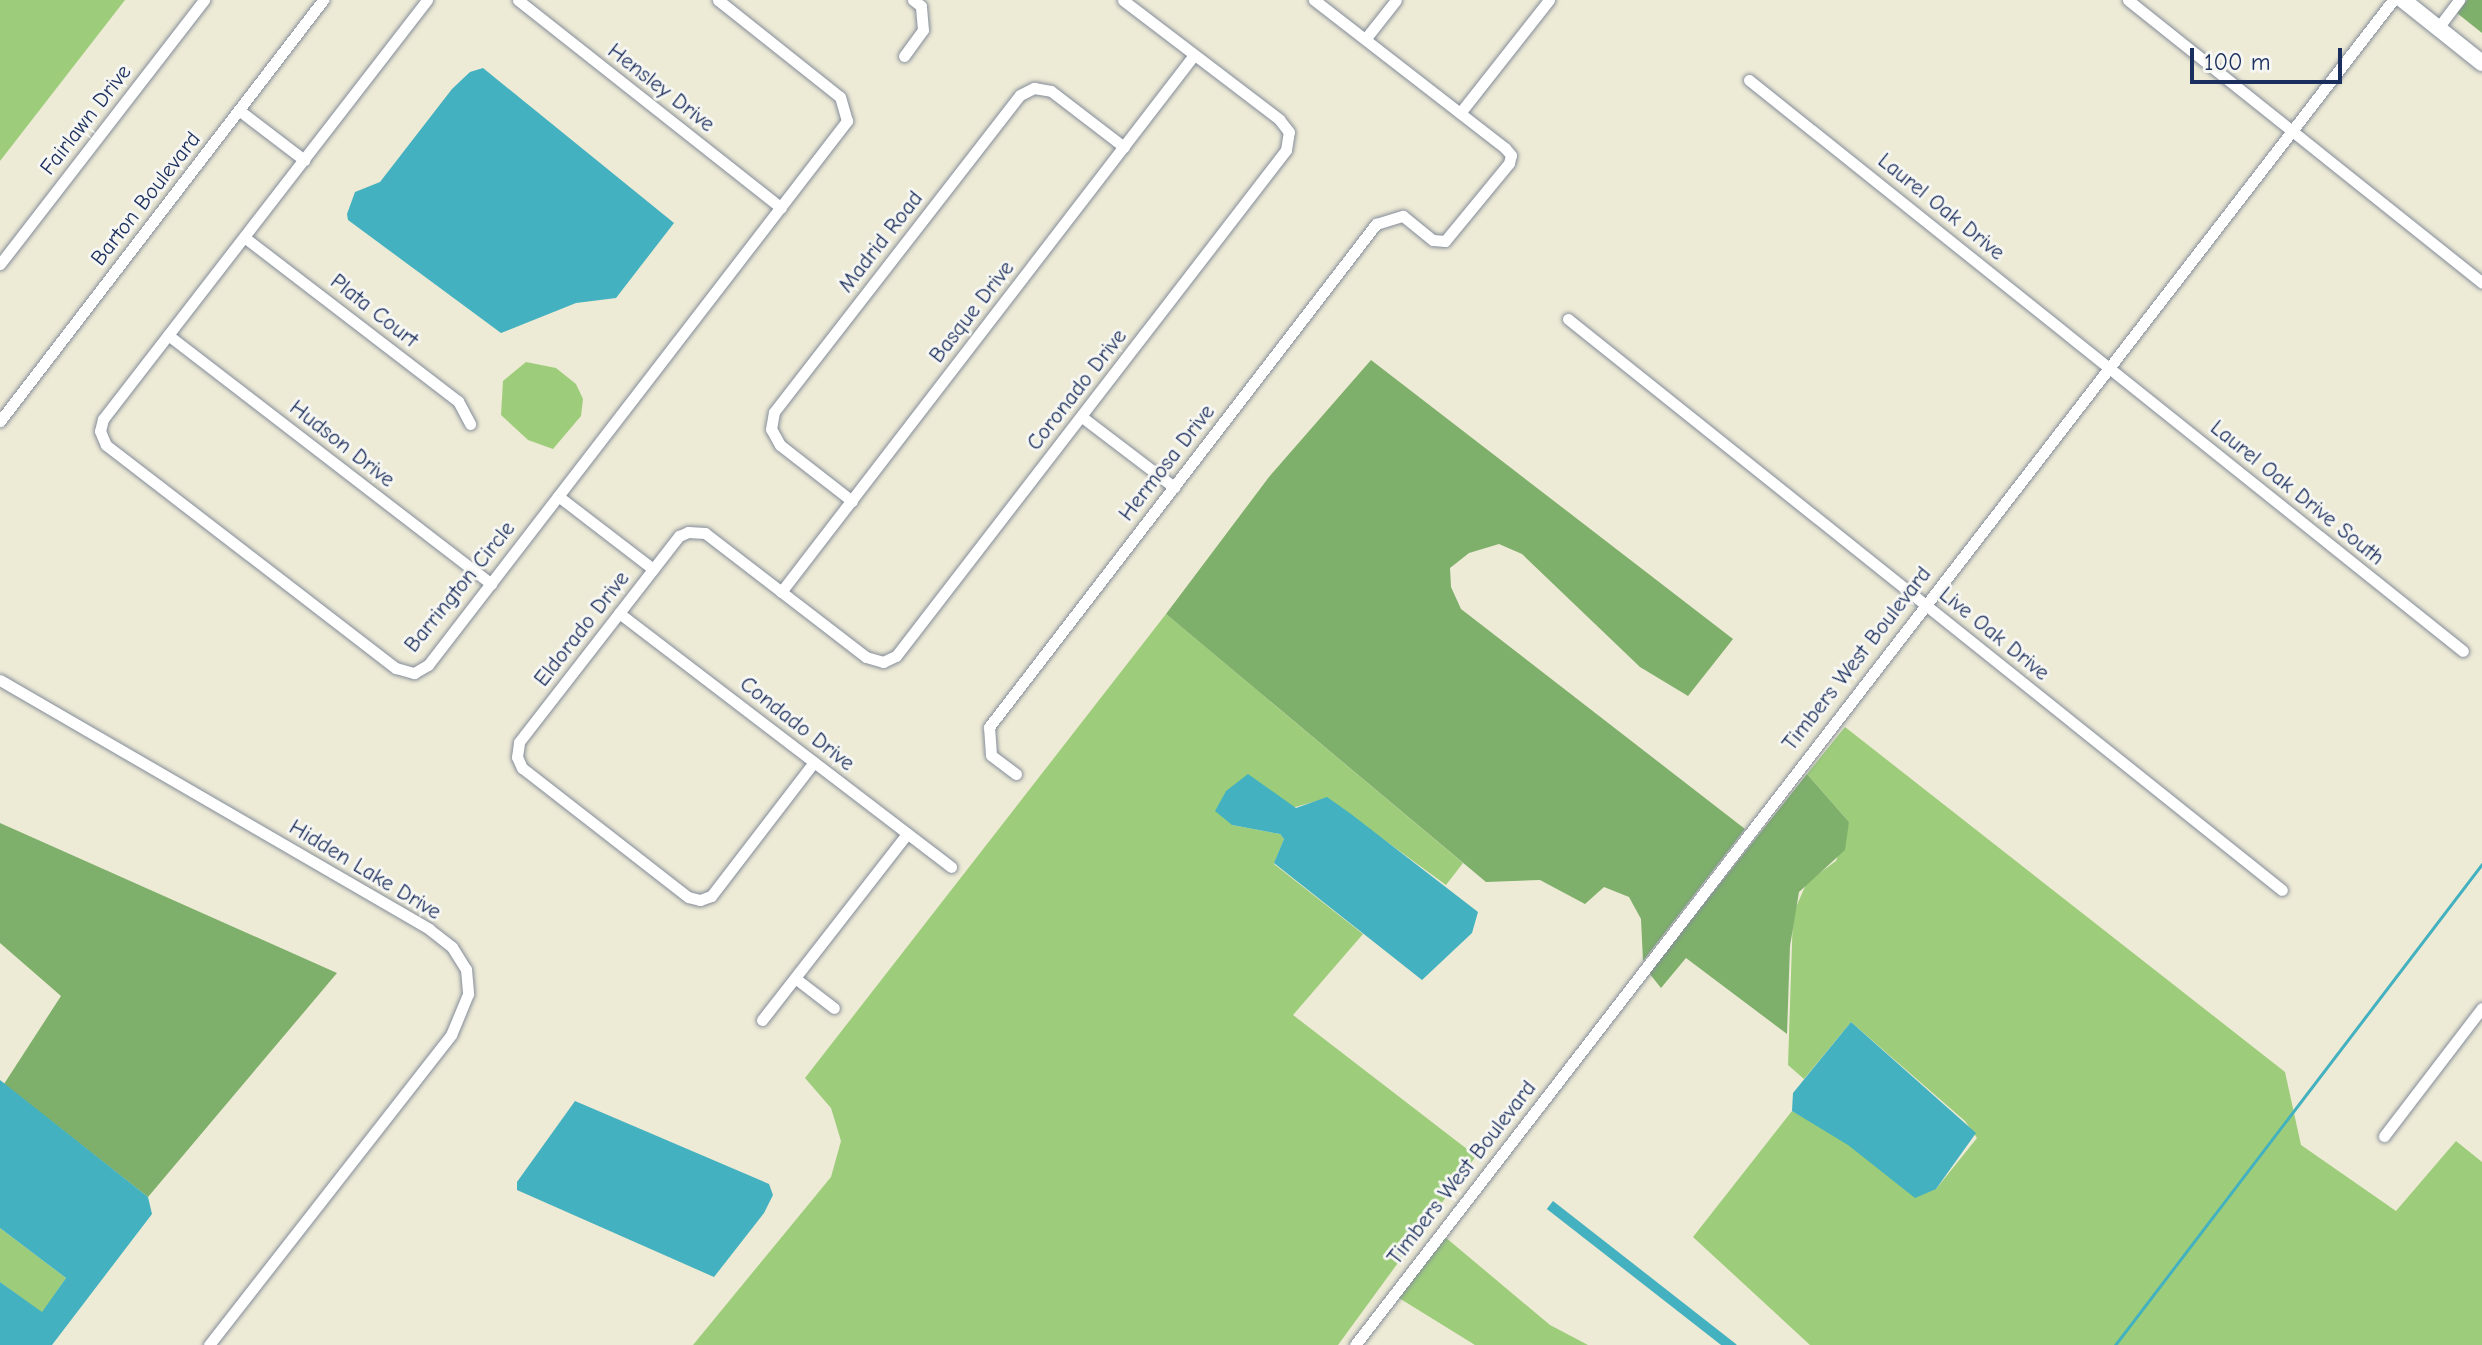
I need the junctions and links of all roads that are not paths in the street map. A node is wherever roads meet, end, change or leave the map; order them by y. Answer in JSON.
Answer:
{"nodes":[{"id":1,"x":204,"y":0,"type":"edge"},
{"id":2,"x":323,"y":0,"type":"edge"},
{"id":3,"x":427,"y":0,"type":"edge"},
{"id":4,"x":518,"y":0,"type":"edge"},
{"id":5,"x":718,"y":0,"type":"edge"},
{"id":6,"x":913,"y":0,"type":"edge"},
{"id":7,"x":1123,"y":0,"type":"edge"},
{"id":8,"x":1314,"y":0,"type":"edge"},
{"id":9,"x":1396,"y":0,"type":"edge"},
{"id":10,"x":1549,"y":0,"type":"edge"},
{"id":11,"x":2128,"y":0,"type":"edge"},
{"id":12,"x":2393,"y":0,"type":"edge"},
{"id":13,"x":2403,"y":0,"type":"edge"},
{"id":14,"x":2459,"y":0,"type":"edge"},
{"id":15,"x":2438,"y":28,"type":"junction"},
{"id":16,"x":1366,"y":38,"type":"junction"},
{"id":17,"x":1194,"y":55,"type":"junction"},
{"id":18,"x":904,"y":56,"type":"dead end"},
{"id":19,"x":2482,"y":63,"type":"edge"},
{"id":20,"x":1749,"y":80,"type":"dead end"},
{"id":21,"x":240,"y":111,"type":"junction"},
{"id":22,"x":1460,"y":113,"type":"junction"},
{"id":23,"x":2290,"y":130,"type":"junction"},
{"id":24,"x":1124,"y":147,"type":"junction"},
{"id":25,"x":304,"y":160,"type":"junction"},
{"id":26,"x":781,"y":208,"type":"junction"},
{"id":27,"x":244,"y":237,"type":"junction"},
{"id":28,"x":0,"y":264,"type":"edge"},
{"id":29,"x":2482,"y":283,"type":"edge"},
{"id":30,"x":1568,"y":319,"type":"dead end"},
{"id":31,"x":168,"y":335,"type":"junction"},
{"id":32,"x":2107,"y":366,"type":"junction"},
{"id":33,"x":1082,"y":417,"type":"junction"},
{"id":34,"x":0,"y":421,"type":"edge"},
{"id":35,"x":470,"y":424,"type":"dead end"},
{"id":36,"x":1174,"y":487,"type":"junction"},
{"id":37,"x":558,"y":496,"type":"junction"},
{"id":38,"x":852,"y":501,"type":"junction"},
{"id":39,"x":653,"y":569,"type":"junction"},
{"id":40,"x":491,"y":584,"type":"junction"},
{"id":41,"x":781,"y":592,"type":"junction"},
{"id":42,"x":1925,"y":605,"type":"junction"},
{"id":43,"x":619,"y":613,"type":"junction"},
{"id":44,"x":2463,"y":651,"type":"dead end"},
{"id":45,"x":0,"y":680,"type":"edge"},
{"id":46,"x":814,"y":762,"type":"junction"},
{"id":47,"x":1016,"y":774,"type":"dead end"},
{"id":48,"x":907,"y":834,"type":"junction"},
{"id":49,"x":951,"y":867,"type":"dead end"},
{"id":50,"x":2282,"y":890,"type":"dead end"},
{"id":51,"x":795,"y":978,"type":"junction"},
{"id":52,"x":834,"y":1008,"type":"dead end"},
{"id":53,"x":2482,"y":1008,"type":"edge"},
{"id":54,"x":762,"y":1020,"type":"dead end"},
{"id":55,"x":2384,"y":1136,"type":"dead end"},
{"id":56,"x":209,"y":1345,"type":"edge"},
{"id":57,"x":1355,"y":1345,"type":"edge"}],
"edges":[{"from":1,"to":28,"type":"street","name":"Fairlawn Drive"},
{"from":2,"to":21,"type":"street","name":"Barton Boulevard"},
{"from":3,"to":25,"type":"street","name":"Barrington Circle"},
{"from":4,"to":26,"type":"street","name":"Hensley Drive"},
{"from":5,"to":26,"type":"street","name":"Barrington Circle"},
{"from":6,"to":18,"type":"street"},
{"from":7,"to":17,"type":"street"},
{"from":8,"to":16,"type":"street"},
{"from":9,"to":16,"type":"street"},
{"from":10,"to":22,"type":"street"},
{"from":11,"to":23,"type":"street"},
{"from":12,"to":23,"type":"street","name":"Timbers West Boulevard"},
{"from":13,"to":15,"type":"main road"},
{"from":14,"to":15,"type":"street"},
{"from":15,"to":19,"type":"main road"},
{"from":16,"to":22,"type":"street"},
{"from":17,"to":24,"type":"street","name":"Basque Drive"},
{"from":17,"to":33,"type":"street","name":"Coronado Drive"},
{"from":20,"to":32,"type":"street","name":"Laurel Oak Drive"},
{"from":21,"to":25,"type":"street"},
{"from":21,"to":34,"type":"street","name":"Barton Boulevard"},
{"from":22,"to":36,"type":"street","name":"Hermosa Drive"},
{"from":23,"to":29,"type":"street"},
{"from":23,"to":32,"type":"street","name":"Timbers West Boulevard"},
{"from":24,"to":38,"type":"street","name":"Basque Drive"},
{"from":24,"to":38,"type":"street","name":"Madrid Road"},
{"from":25,"to":27,"type":"street","name":"Barrington Circle"},
{"from":26,"to":37,"type":"street","name":"Barrington Circle"},
{"from":27,"to":31,"type":"street","name":"Barrington Circle"},
{"from":27,"to":35,"type":"street","name":"Plata Court"},
{"from":30,"to":42,"type":"street","name":"Live Oak Drive"},
{"from":31,"to":40,"type":"street","name":"Hudson Drive"},
{"from":31,"to":40,"type":"street","name":"Barrington Circle"},
{"from":32,"to":42,"type":"street","name":"Timbers West Boulevard"},
{"from":32,"to":44,"type":"street","name":"Laurel Oak Drive South"},
{"from":33,"to":36,"type":"street"},
{"from":33,"to":41,"type":"street","name":"Coronado Drive"},
{"from":36,"to":47,"type":"street","name":"Hermosa Drive"},
{"from":37,"to":39,"type":"street"},
{"from":37,"to":40,"type":"street","name":"Barrington Circle"},
{"from":38,"to":41,"type":"street","name":"Basque Drive"},
{"from":39,"to":41,"type":"street","name":"Eldorado Drive"},
{"from":39,"to":43,"type":"street","name":"Eldorado Drive"},
{"from":42,"to":50,"type":"street","name":"Live Oak Drive"},
{"from":42,"to":57,"type":"street","name":"Timbers West Boulevard"},
{"from":43,"to":46,"type":"street","name":"Condado Drive"},
{"from":43,"to":46,"type":"street","name":"Eldorado Drive"},
{"from":45,"to":56,"type":"street","name":"Hidden Lake Drive"},
{"from":46,"to":48,"type":"street","name":"Condado Drive"},
{"from":48,"to":49,"type":"street","name":"Condado Drive"},
{"from":48,"to":51,"type":"street"},
{"from":51,"to":52,"type":"street"},
{"from":51,"to":54,"type":"street"},
{"from":53,"to":55,"type":"street"}]}
